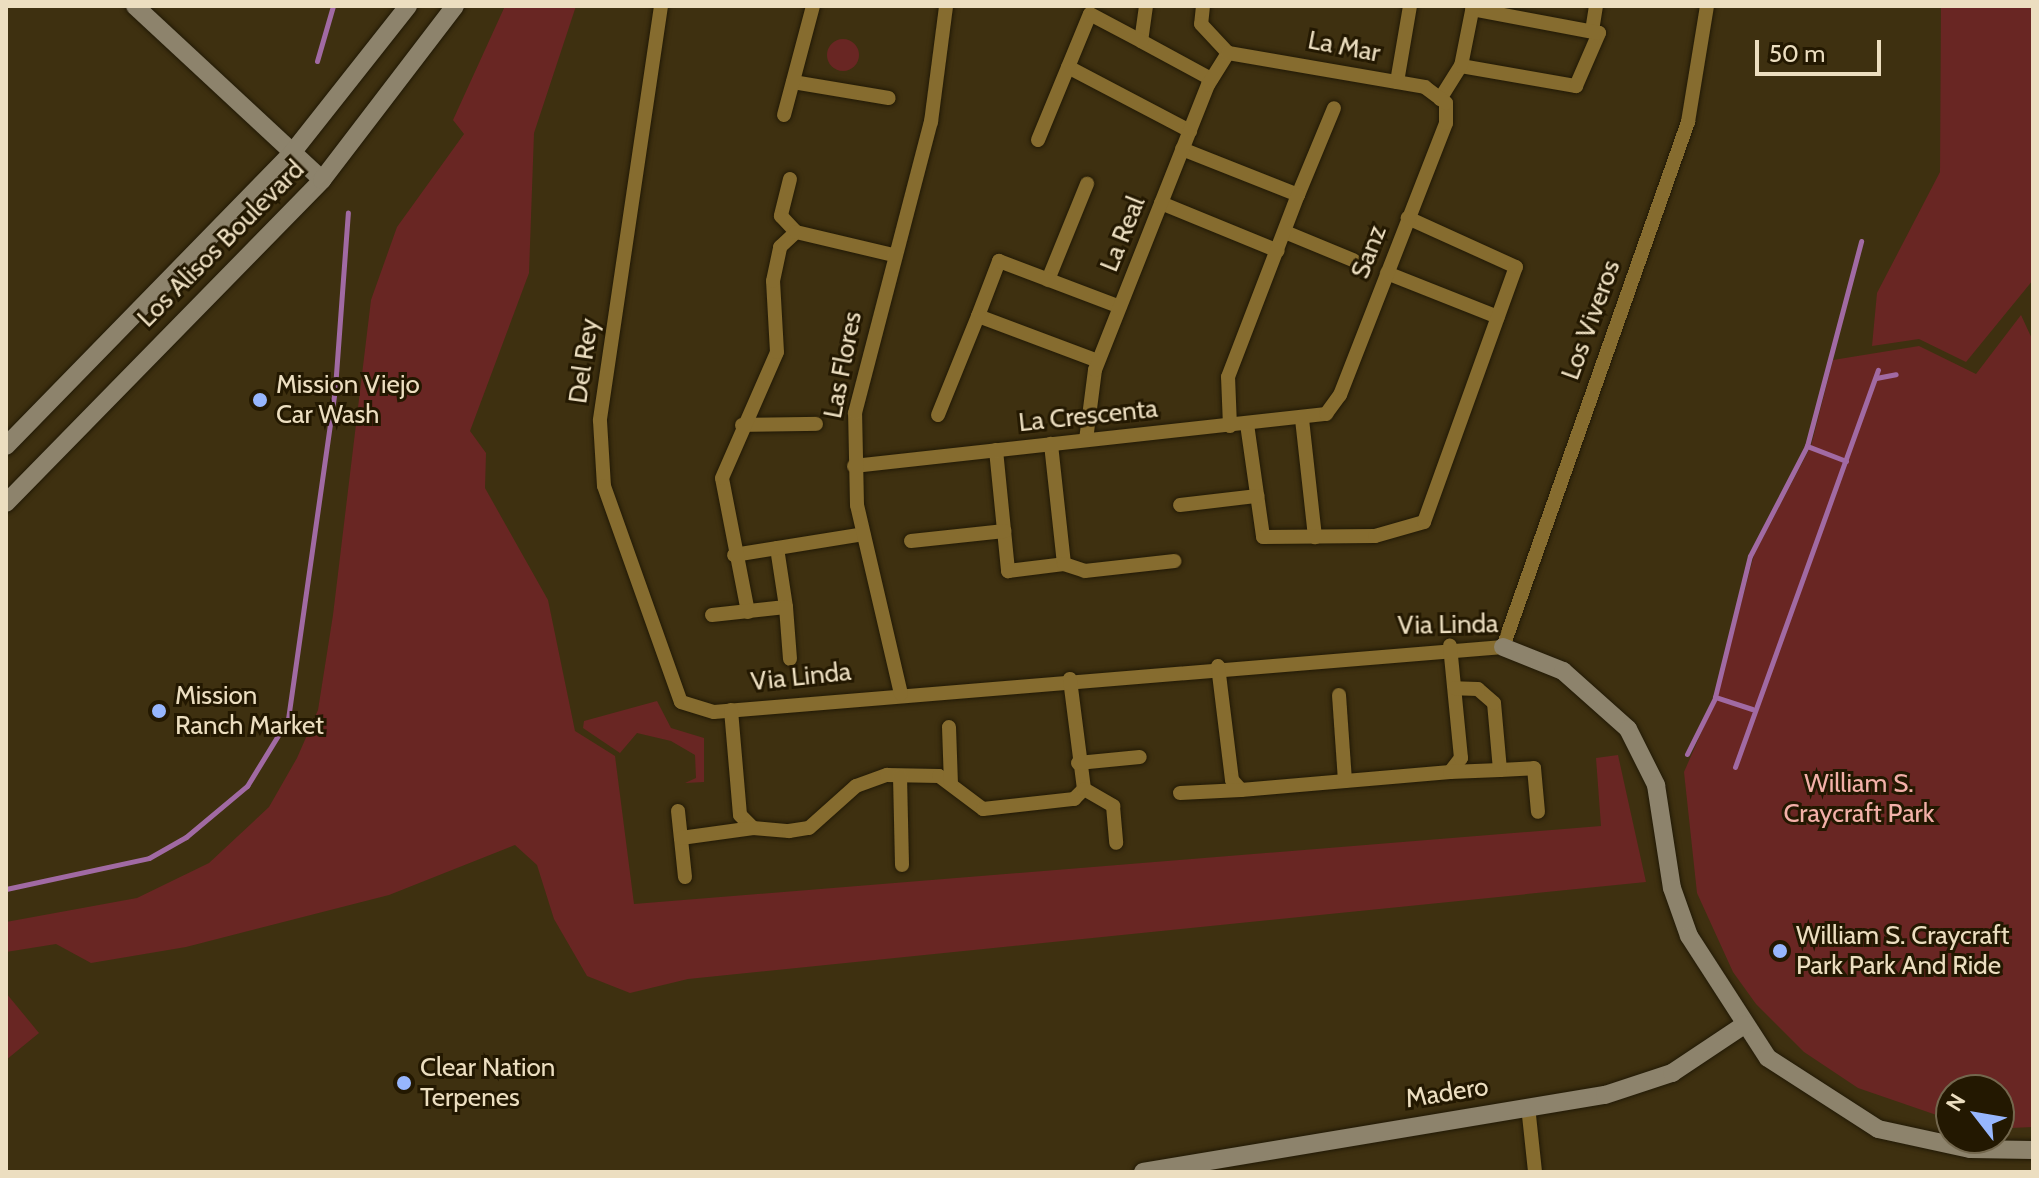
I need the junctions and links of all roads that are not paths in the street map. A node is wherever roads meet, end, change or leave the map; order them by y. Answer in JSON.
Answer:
{"nodes":[{"id":1,"x":135,"y":6,"type":"edge"},
{"id":2,"x":408,"y":6,"type":"edge"},
{"id":3,"x":455,"y":6,"type":"edge"},
{"id":4,"x":661,"y":6,"type":"edge"},
{"id":5,"x":813,"y":6,"type":"edge"},
{"id":6,"x":946,"y":6,"type":"edge"},
{"id":7,"x":1146,"y":6,"type":"edge"},
{"id":8,"x":1203,"y":6,"type":"edge"},
{"id":9,"x":1410,"y":6,"type":"edge"},
{"id":10,"x":1596,"y":6,"type":"edge"},
{"id":11,"x":1707,"y":6,"type":"edge"},
{"id":12,"x":1472,"y":8,"type":"edge"},
{"id":13,"x":1592,"y":31,"type":"junction"},
{"id":14,"x":1141,"y":41,"type":"junction"},
{"id":15,"x":1228,"y":53,"type":"junction"},
{"id":16,"x":1461,"y":66,"type":"junction"},
{"id":17,"x":1068,"y":67,"type":"junction"},
{"id":18,"x":1211,"y":79,"type":"junction"},
{"id":19,"x":793,"y":82,"type":"junction"},
{"id":20,"x":1397,"y":82,"type":"junction"},
{"id":21,"x":889,"y":98,"type":"dead end"},
{"id":22,"x":1443,"y":101,"type":"junction"},
{"id":23,"x":1334,"y":108,"type":"dead end"},
{"id":24,"x":784,"y":115,"type":"dead end"},
{"id":25,"x":1190,"y":131,"type":"junction"},
{"id":26,"x":1038,"y":140,"type":"dead end"},
{"id":27,"x":1182,"y":149,"type":"junction"},
{"id":28,"x":292,"y":153,"type":"junction"},
{"id":29,"x":790,"y":179,"type":"dead end"},
{"id":30,"x":322,"y":180,"type":"junction"},
{"id":31,"x":1087,"y":184,"type":"dead end"},
{"id":32,"x":1298,"y":195,"type":"junction"},
{"id":33,"x":1161,"y":203,"type":"junction"},
{"id":34,"x":1408,"y":218,"type":"junction"},
{"id":35,"x":796,"y":232,"type":"junction"},
{"id":36,"x":1285,"y":232,"type":"junction"},
{"id":37,"x":1278,"y":251,"type":"junction"},
{"id":38,"x":893,"y":255,"type":"junction"},
{"id":39,"x":1353,"y":260,"type":"dead end"},
{"id":40,"x":1387,"y":273,"type":"junction"},
{"id":41,"x":1048,"y":280,"type":"junction"},
{"id":42,"x":1120,"y":307,"type":"junction"},
{"id":43,"x":978,"y":316,"type":"junction"},
{"id":44,"x":1498,"y":317,"type":"junction"},
{"id":45,"x":1098,"y":361,"type":"junction"},
{"id":46,"x":1326,"y":414,"type":"joint"},
{"id":47,"x":938,"y":415,"type":"dead end"},
{"id":48,"x":1302,"y":419,"type":"junction"},
{"id":49,"x":816,"y":424,"type":"dead end"},
{"id":50,"x":1247,"y":424,"type":"junction"},
{"id":51,"x":742,"y":425,"type":"junction"},
{"id":52,"x":1230,"y":426,"type":"junction"},
{"id":53,"x":1086,"y":440,"type":"junction"},
{"id":54,"x":1051,"y":444,"type":"junction"},
{"id":55,"x":6,"y":446,"type":"edge"},
{"id":56,"x":996,"y":450,"type":"junction"},
{"id":57,"x":854,"y":466,"type":"junction"},
{"id":58,"x":1257,"y":496,"type":"junction"},
{"id":59,"x":6,"y":503,"type":"edge"},
{"id":60,"x":1180,"y":505,"type":"dead end"},
{"id":61,"x":1004,"y":531,"type":"junction"},
{"id":62,"x":863,"y":534,"type":"junction"},
{"id":63,"x":1315,"y":537,"type":"junction"},
{"id":64,"x":911,"y":541,"type":"dead end"},
{"id":65,"x":777,"y":548,"type":"junction"},
{"id":66,"x":734,"y":555,"type":"junction"},
{"id":67,"x":1174,"y":561,"type":"dead end"},
{"id":68,"x":1064,"y":564,"type":"junction"},
{"id":69,"x":786,"y":607,"type":"junction"},
{"id":70,"x":748,"y":612,"type":"junction"},
{"id":71,"x":712,"y":615,"type":"dead end"},
{"id":72,"x":1450,"y":646,"type":"junction"},
{"id":73,"x":1503,"y":647,"type":"junction"},
{"id":74,"x":790,"y":659,"type":"dead end"},
{"id":75,"x":1218,"y":666,"type":"junction"},
{"id":76,"x":1070,"y":679,"type":"junction"},
{"id":77,"x":1455,"y":688,"type":"junction"},
{"id":78,"x":901,"y":694,"type":"junction"},
{"id":79,"x":1339,"y":695,"type":"dead end"},
{"id":80,"x":689,"y":707,"type":"joint"},
{"id":81,"x":731,"y":710,"type":"junction"},
{"id":82,"x":949,"y":727,"type":"dead end"},
{"id":83,"x":1140,"y":757,"type":"dead end"},
{"id":84,"x":1078,"y":763,"type":"junction"},
{"id":85,"x":1500,"y":770,"type":"junction"},
{"id":86,"x":1450,"y":772,"type":"junction"},
{"id":87,"x":900,"y":776,"type":"junction"},
{"id":88,"x":1345,"y":781,"type":"junction"},
{"id":89,"x":951,"y":784,"type":"junction"},
{"id":90,"x":1084,"y":789,"type":"junction"},
{"id":91,"x":1241,"y":790,"type":"junction"},
{"id":92,"x":1180,"y":793,"type":"dead end"},
{"id":93,"x":678,"y":811,"type":"dead end"},
{"id":94,"x":1538,"y":812,"type":"dead end"},
{"id":95,"x":753,"y":828,"type":"junction"},
{"id":96,"x":681,"y":838,"type":"junction"},
{"id":97,"x":1116,"y":843,"type":"dead end"},
{"id":98,"x":902,"y":865,"type":"dead end"},
{"id":99,"x":685,"y":877,"type":"dead end"},
{"id":100,"x":1744,"y":1025,"type":"junction"},
{"id":101,"x":1528,"y":1106,"type":"junction"},
{"id":102,"x":2033,"y":1150,"type":"edge"},
{"id":103,"x":1143,"y":1172,"type":"edge"},
{"id":104,"x":1535,"y":1172,"type":"edge"}],
"edges":[{"from":1,"to":28,"type":"street"},
{"from":2,"to":28,"type":"street","name":"Los Alisos Boulevard"},
{"from":3,"to":30,"type":"street","name":"Los Alisos Boulevard"},
{"from":4,"to":80,"type":"street","name":"Del Rey"},
{"from":5,"to":19,"type":"street"},
{"from":6,"to":38,"type":"street","name":"Las Flores"},
{"from":7,"to":14,"type":"street"},
{"from":8,"to":15,"type":"street"},
{"from":9,"to":20,"type":"street"},
{"from":10,"to":13,"type":"street"},
{"from":11,"to":73,"type":"street","name":"Los Viveros"},
{"from":12,"to":13,"type":"street"},
{"from":12,"to":16,"type":"street"},
{"from":13,"to":16,"type":"street"},
{"from":14,"to":17,"type":"street"},
{"from":14,"to":18,"type":"street"},
{"from":15,"to":18,"type":"street","name":"La Real"},
{"from":15,"to":20,"type":"street","name":"La Mar"},
{"from":16,"to":22,"type":"street"},
{"from":17,"to":25,"type":"street"},
{"from":17,"to":26,"type":"street"},
{"from":18,"to":25,"type":"street","name":"La Real"},
{"from":19,"to":21,"type":"street"},
{"from":19,"to":24,"type":"street"},
{"from":20,"to":22,"type":"street","name":"La Mar"},
{"from":22,"to":34,"type":"street","name":"Sanz"},
{"from":23,"to":32,"type":"street"},
{"from":25,"to":27,"type":"street","name":"La Real"},
{"from":27,"to":32,"type":"street"},
{"from":27,"to":33,"type":"street","name":"La Real"},
{"from":28,"to":30,"type":"street"},
{"from":28,"to":55,"type":"street","name":"Los Alisos Boulevard"},
{"from":29,"to":35,"type":"street"},
{"from":30,"to":59,"type":"street","name":"Los Alisos Boulevard"},
{"from":31,"to":41,"type":"street"},
{"from":32,"to":36,"type":"street"},
{"from":33,"to":37,"type":"street"},
{"from":33,"to":42,"type":"street","name":"La Real"},
{"from":34,"to":40,"type":"street","name":"Sanz"},
{"from":34,"to":44,"type":"street"},
{"from":35,"to":38,"type":"street"},
{"from":35,"to":51,"type":"street"},
{"from":36,"to":37,"type":"street"},
{"from":36,"to":39,"type":"street"},
{"from":37,"to":52,"type":"street"},
{"from":38,"to":57,"type":"street","name":"Las Flores"},
{"from":40,"to":44,"type":"street"},
{"from":40,"to":46,"type":"street","name":"Sanz"},
{"from":41,"to":42,"type":"street"},
{"from":41,"to":43,"type":"street"},
{"from":42,"to":45,"type":"street","name":"La Real"},
{"from":43,"to":45,"type":"street"},
{"from":43,"to":47,"type":"street"},
{"from":44,"to":63,"type":"street"},
{"from":45,"to":53,"type":"street","name":"La Real"},
{"from":46,"to":48,"type":"street","name":"La Crescenta"},
{"from":48,"to":50,"type":"street","name":"La Crescenta"},
{"from":48,"to":63,"type":"street"},
{"from":49,"to":51,"type":"street","name":"Las Flores"},
{"from":50,"to":52,"type":"street","name":"La Crescenta"},
{"from":50,"to":58,"type":"street"},
{"from":51,"to":66,"type":"street"},
{"from":52,"to":53,"type":"street","name":"La Crescenta"},
{"from":53,"to":54,"type":"street","name":"La Crescenta"},
{"from":54,"to":56,"type":"street","name":"La Crescenta"},
{"from":54,"to":68,"type":"street"},
{"from":56,"to":57,"type":"street","name":"La Crescenta"},
{"from":56,"to":61,"type":"street"},
{"from":57,"to":62,"type":"street","name":"Las Flores"},
{"from":58,"to":60,"type":"street"},
{"from":58,"to":63,"type":"street"},
{"from":61,"to":64,"type":"street"},
{"from":61,"to":68,"type":"street"},
{"from":62,"to":65,"type":"street"},
{"from":62,"to":78,"type":"street","name":"Las Flores"},
{"from":65,"to":66,"type":"street"},
{"from":65,"to":69,"type":"street"},
{"from":66,"to":70,"type":"street"},
{"from":67,"to":68,"type":"street"},
{"from":69,"to":70,"type":"street"},
{"from":69,"to":74,"type":"street"},
{"from":70,"to":71,"type":"street"},
{"from":72,"to":73,"type":"street","name":"Via Linda"},
{"from":72,"to":75,"type":"street","name":"Via Linda"},
{"from":72,"to":77,"type":"street"},
{"from":73,"to":100,"type":"street","name":"Via Linda"},
{"from":75,"to":76,"type":"street","name":"Via Linda"},
{"from":75,"to":91,"type":"street"},
{"from":76,"to":78,"type":"street","name":"Via Linda"},
{"from":76,"to":84,"type":"street"},
{"from":77,"to":85,"type":"street"},
{"from":77,"to":86,"type":"street"},
{"from":78,"to":81,"type":"street","name":"Via Linda"},
{"from":79,"to":88,"type":"street"},
{"from":80,"to":81,"type":"street","name":"Via Linda"},
{"from":81,"to":95,"type":"street"},
{"from":82,"to":89,"type":"street"},
{"from":83,"to":84,"type":"street"},
{"from":84,"to":90,"type":"street"},
{"from":85,"to":86,"type":"street"},
{"from":85,"to":94,"type":"street"},
{"from":86,"to":88,"type":"street"},
{"from":87,"to":89,"type":"street"},
{"from":87,"to":95,"type":"street"},
{"from":87,"to":98,"type":"street"},
{"from":88,"to":91,"type":"street"},
{"from":89,"to":90,"type":"street"},
{"from":90,"to":97,"type":"street"},
{"from":91,"to":92,"type":"street"},
{"from":93,"to":96,"type":"street"},
{"from":95,"to":96,"type":"street"},
{"from":96,"to":99,"type":"street"},
{"from":100,"to":101,"type":"street","name":"Madero"},
{"from":100,"to":102,"type":"street","name":"Via Linda"},
{"from":101,"to":103,"type":"street","name":"Madero"},
{"from":101,"to":104,"type":"street"}]}
